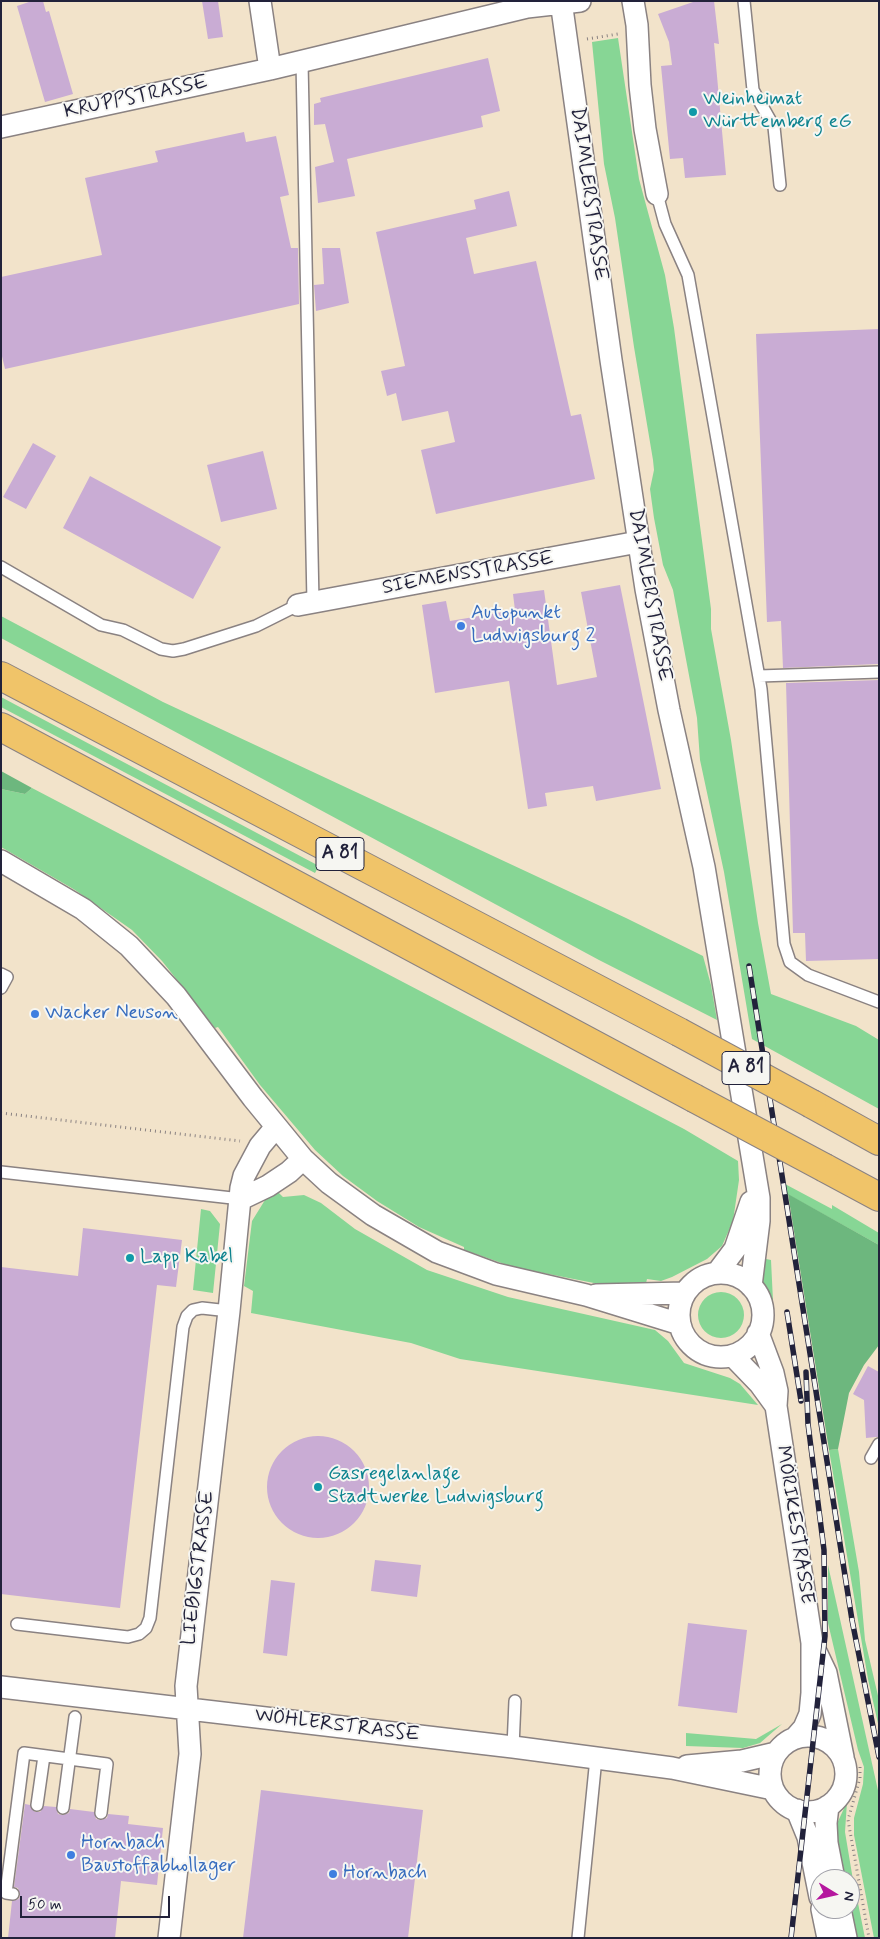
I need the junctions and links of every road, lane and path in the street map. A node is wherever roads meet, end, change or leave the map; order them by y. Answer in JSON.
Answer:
{"nodes":[{"id":1,"x":744,"y":1,"type":"edge"},
{"id":2,"x":265,"y":2,"type":"edge"},
{"id":3,"x":567,"y":3,"type":"edge"},
{"id":4,"x":634,"y":9,"type":"edge"},
{"id":5,"x":566,"y":42,"type":"junction"},
{"id":6,"x":302,"y":62,"type":"junction"},
{"id":7,"x":270,"y":70,"type":"junction"},
{"id":8,"x":1,"y":127,"type":"edge"},
{"id":9,"x":780,"y":185,"type":"dead end"},
{"id":10,"x":657,"y":194,"type":"joint"},
{"id":11,"x":638,"y":542,"type":"junction"},
{"id":12,"x":1,"y":567,"type":"edge"},
{"id":13,"x":306,"y":603,"type":"junction"},
{"id":14,"x":879,"y":672,"type":"edge"},
{"id":15,"x":1,"y":676,"type":"edge"},
{"id":16,"x":759,"y":676,"type":"junction"},
{"id":17,"x":1,"y":727,"type":"edge"},
{"id":18,"x":1,"y":861,"type":"edge"},
{"id":19,"x":1,"y":974,"type":"edge"},
{"id":20,"x":1,"y":988,"type":"edge"},
{"id":21,"x":879,"y":1002,"type":"edge"},
{"id":22,"x":1,"y":1114,"type":"edge"},
{"id":23,"x":276,"y":1127,"type":"junction"},
{"id":24,"x":879,"y":1141,"type":"edge"},
{"id":25,"x":260,"y":1146,"type":"junction"},
{"id":26,"x":303,"y":1159,"type":"junction"},
{"id":27,"x":1,"y":1172,"type":"edge"},
{"id":28,"x":756,"y":1185,"type":"junction"},
{"id":29,"x":879,"y":1197,"type":"edge"},
{"id":30,"x":241,"y":1200,"type":"junction"},
{"id":31,"x":718,"y":1273,"type":"junction"},
{"id":32,"x":751,"y":1286,"type":"junction"},
{"id":33,"x":685,"y":1293,"type":"junction"},
{"id":34,"x":586,"y":1295,"type":"junction"},
{"id":35,"x":229,"y":1311,"type":"junction"},
{"id":36,"x":680,"y":1324,"type":"junction"},
{"id":37,"x":758,"y":1333,"type":"junction"},
{"id":38,"x":732,"y":1356,"type":"junction"},
{"id":39,"x":776,"y":1406,"type":"junction"},
{"id":40,"x":879,"y":1444,"type":"edge"},
{"id":41,"x":871,"y":1458,"type":"dead end"},
{"id":42,"x":18,"y":1624,"type":"dead end"},
{"id":43,"x":812,"y":1643,"type":"junction"},
{"id":44,"x":1,"y":1687,"type":"edge"},
{"id":45,"x":515,"y":1701,"type":"dead end"},
{"id":46,"x":187,"y":1708,"type":"junction"},
{"id":47,"x":75,"y":1717,"type":"dead end"},
{"id":48,"x":796,"y":1737,"type":"junction"},
{"id":49,"x":513,"y":1747,"type":"junction"},
{"id":50,"x":776,"y":1753,"type":"junction"},
{"id":51,"x":44,"y":1756,"type":"junction"},
{"id":52,"x":596,"y":1758,"type":"junction"},
{"id":53,"x":70,"y":1759,"type":"junction"},
{"id":54,"x":851,"y":1760,"type":"junction"},
{"id":55,"x":672,"y":1768,"type":"junction"},
{"id":56,"x":773,"y":1790,"type":"junction"},
{"id":57,"x":37,"y":1805,"type":"dead end"},
{"id":58,"x":828,"y":1806,"type":"junction"},
{"id":59,"x":64,"y":1808,"type":"dead end"},
{"id":60,"x":797,"y":1810,"type":"junction"},
{"id":61,"x":101,"y":1813,"type":"dead end"},
{"id":62,"x":814,"y":1869,"type":"edge"},
{"id":63,"x":832,"y":1869,"type":"edge"},
{"id":64,"x":13,"y":1894,"type":"dead end"},
{"id":65,"x":824,"y":1919,"type":"edge"},
{"id":66,"x":842,"y":1919,"type":"edge"},
{"id":67,"x":169,"y":1938,"type":"edge"},
{"id":68,"x":578,"y":1938,"type":"edge"},
{"id":69,"x":828,"y":1938,"type":"edge"},
{"id":70,"x":846,"y":1938,"type":"edge"},
{"id":71,"x":870,"y":1938,"type":"edge"}],
"edges":[{"from":1,"to":9,"type":"lane"},
{"from":2,"to":7,"type":"street"},
{"from":3,"to":5,"type":"street","name":"DAIMLERSTRASSE"},
{"from":3,"to":6,"type":"street","name":"KRUPPSTRASSE"},
{"from":4,"to":5,"type":"path"},
{"from":4,"to":10,"type":"street"},
{"from":5,"to":11,"type":"street","name":"DAIMLERSTRASSE"},
{"from":6,"to":7,"type":"street","name":"KRUPPSTRASSE"},
{"from":6,"to":13,"type":"lane"},
{"from":7,"to":8,"type":"street","name":"KRUPPSTRASSE"},
{"from":10,"to":16,"type":"lane"},
{"from":11,"to":13,"type":"street","name":"SIEMENSSTRASSE"},
{"from":11,"to":28,"type":"street","name":"DAIMLERSTRASSE"},
{"from":12,"to":13,"type":"lane"},
{"from":14,"to":16,"type":"lane"},
{"from":15,"to":24,"type":"highway","number":"A 81","bridge":true},
{"from":16,"to":21,"type":"lane"},
{"from":17,"to":29,"type":"highway","number":"A 81","bridge":true},
{"from":18,"to":23,"type":"street"},
{"from":19,"to":20,"type":"lane"},
{"from":22,"to":25,"type":"path"},
{"from":23,"to":25,"type":"street","name":"LIEBIGSTRASSE"},
{"from":23,"to":26,"type":"street"},
{"from":25,"to":30,"type":"street","name":"LIEBIGSTRASSE"},
{"from":26,"to":30,"type":"street"},
{"from":26,"to":34,"type":"street"},
{"from":27,"to":30,"type":"lane"},
{"from":28,"to":31,"type":"street","name":"DAIMLERSTRASSE"},
{"from":28,"to":32,"type":"street","name":"DAIMLERSTRASSE"},
{"from":30,"to":35,"type":"street","name":"LIEBIGSTRASSE"},
{"from":31,"to":32,"type":"street"},
{"from":31,"to":33,"type":"street"},
{"from":32,"to":37,"type":"street"},
{"from":33,"to":34,"type":"street"},
{"from":33,"to":36,"type":"street"},
{"from":34,"to":36,"type":"street"},
{"from":35,"to":42,"type":"lane"},
{"from":35,"to":46,"type":"street","name":"LIEBIGSTRASSE"},
{"from":36,"to":38,"type":"street"},
{"from":37,"to":38,"type":"street"},
{"from":37,"to":39,"type":"street","name":"MÖRIKESTRASSE"},
{"from":38,"to":39,"type":"street","name":"MÖRIKESTRASSE"},
{"from":39,"to":43,"type":"street","name":"MÖRIKESTRASSE"},
{"from":40,"to":41,"type":"lane"},
{"from":43,"to":48,"type":"street","name":"MÖRIKESTRASSE"},
{"from":43,"to":54,"type":"street","name":"MÖRIKESTRASSE"},
{"from":44,"to":46,"type":"street","name":"WÖHLERSTRASSE"},
{"from":45,"to":49,"type":"lane"},
{"from":46,"to":49,"type":"street","name":"WÖHLERSTRASSE"},
{"from":46,"to":67,"type":"street","name":"LIEBIGSTRASSE"},
{"from":47,"to":53,"type":"lane"},
{"from":48,"to":50,"type":"street","name":"MÖRIKESTRASSE"},
{"from":48,"to":54,"type":"street"},
{"from":49,"to":52,"type":"street","name":"WÖHLERSTRASSE"},
{"from":50,"to":55,"type":"street","name":"WÖHLERSTRASSE"},
{"from":50,"to":56,"type":"street"},
{"from":51,"to":53,"type":"lane"},
{"from":51,"to":57,"type":"lane"},
{"from":51,"to":64,"type":"lane"},
{"from":52,"to":55,"type":"street","name":"WÖHLERSTRASSE"},
{"from":52,"to":68,"type":"lane"},
{"from":53,"to":59,"type":"lane"},
{"from":53,"to":61,"type":"lane"},
{"from":54,"to":58,"type":"street","name":"MÖRIKESTRASSE"},
{"from":54,"to":71,"type":"path"},
{"from":55,"to":56,"type":"street","name":"WÖHLERSTRASSE"},
{"from":56,"to":60,"type":"street"},
{"from":58,"to":60,"type":"street"},
{"from":58,"to":63,"type":"street"},
{"from":60,"to":62,"type":"street"},
{"from":65,"to":69,"type":"street"},
{"from":66,"to":70,"type":"street"}]}
